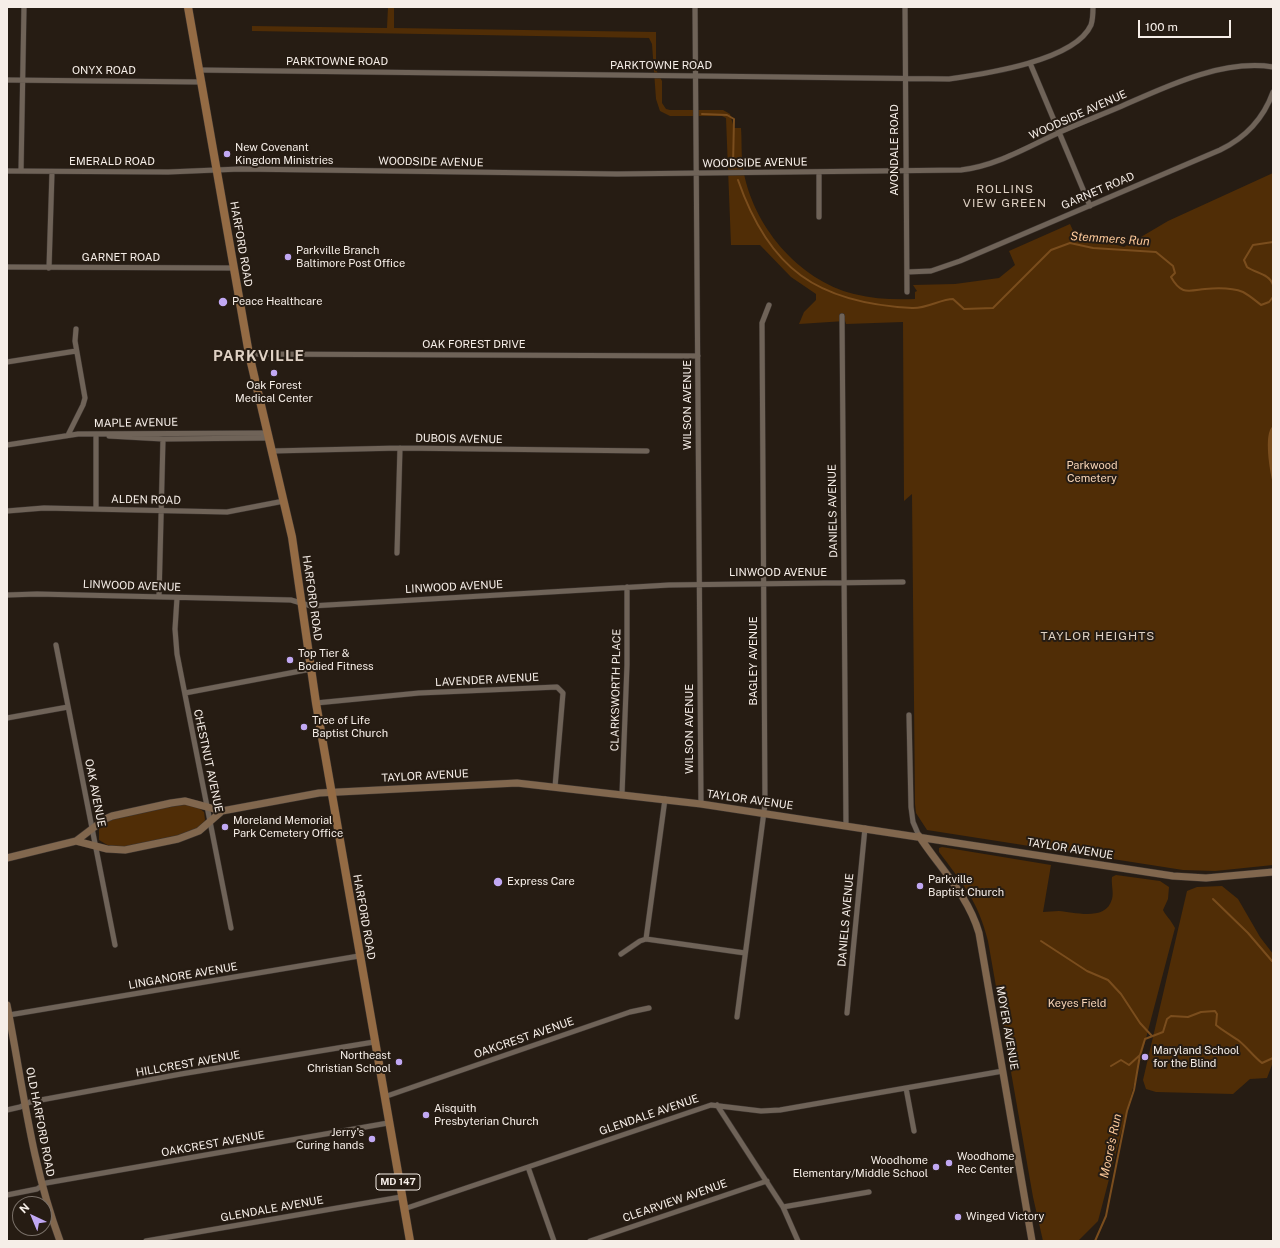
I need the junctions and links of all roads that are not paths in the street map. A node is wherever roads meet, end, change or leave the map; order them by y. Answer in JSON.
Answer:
{"nodes":[{"id":1,"x":24,"y":7,"type":"edge"},
{"id":2,"x":188,"y":7,"type":"edge"},
{"id":3,"x":695,"y":7,"type":"edge"},
{"id":4,"x":905,"y":7,"type":"edge"},
{"id":5,"x":1093,"y":7,"type":"edge"},
{"id":6,"x":1030,"y":63,"type":"junction"},
{"id":7,"x":1273,"y":67,"type":"edge"},
{"id":8,"x":199,"y":70,"type":"junction"},
{"id":9,"x":696,"y":77,"type":"junction"},
{"id":10,"x":905,"y":78,"type":"junction"},
{"id":11,"x":7,"y":80,"type":"edge"},
{"id":12,"x":23,"y":81,"type":"junction"},
{"id":13,"x":201,"y":82,"type":"junction"},
{"id":14,"x":1273,"y":92,"type":"edge"},
{"id":15,"x":1060,"y":132,"type":"junction"},
{"id":16,"x":7,"y":171,"type":"edge"},
{"id":17,"x":21,"y":171,"type":"junction"},
{"id":18,"x":905,"y":171,"type":"junction"},
{"id":19,"x":52,"y":172,"type":"junction"},
{"id":20,"x":217,"y":172,"type":"junction"},
{"id":21,"x":819,"y":172,"type":"junction"},
{"id":22,"x":697,"y":174,"type":"junction"},
{"id":23,"x":1090,"y":206,"type":"junction"},
{"id":24,"x":819,"y":217,"type":"dead end"},
{"id":25,"x":7,"y":267,"type":"edge"},
{"id":26,"x":49,"y":268,"type":"junction"},
{"id":27,"x":234,"y":268,"type":"junction"},
{"id":28,"x":907,"y":272,"type":"junction"},
{"id":29,"x":907,"y":292,"type":"dead end"},
{"id":30,"x":769,"y":305,"type":"dead end"},
{"id":31,"x":842,"y":316,"type":"dead end"},
{"id":32,"x":76,"y":329,"type":"dead end"},
{"id":33,"x":76,"y":351,"type":"junction"},
{"id":34,"x":249,"y":354,"type":"junction"},
{"id":35,"x":698,"y":356,"type":"junction"},
{"id":36,"x":7,"y":362,"type":"edge"},
{"id":37,"x":149,"y":433,"type":"junction"},
{"id":38,"x":68,"y":435,"type":"junction"},
{"id":39,"x":96,"y":435,"type":"junction"},
{"id":40,"x":268,"y":435,"type":"junction"},
{"id":41,"x":149,"y":439,"type":"junction"},
{"id":42,"x":163,"y":439,"type":"junction"},
{"id":43,"x":7,"y":445,"type":"edge"},
{"id":44,"x":400,"y":448,"type":"junction"},
{"id":45,"x":272,"y":451,"type":"junction"},
{"id":46,"x":647,"y":451,"type":"dead end"},
{"id":47,"x":284,"y":500,"type":"junction"},
{"id":48,"x":96,"y":509,"type":"junction"},
{"id":49,"x":7,"y":511,"type":"edge"},
{"id":50,"x":161,"y":511,"type":"junction"},
{"id":51,"x":397,"y":553,"type":"dead end"},
{"id":52,"x":903,"y":582,"type":"dead end"},
{"id":53,"x":764,"y":583,"type":"junction"},
{"id":54,"x":844,"y":583,"type":"junction"},
{"id":55,"x":699,"y":584,"type":"junction"},
{"id":56,"x":627,"y":587,"type":"junction"},
{"id":57,"x":7,"y":595,"type":"edge"},
{"id":58,"x":159,"y":597,"type":"junction"},
{"id":59,"x":177,"y":598,"type":"junction"},
{"id":60,"x":302,"y":603,"type":"junction"},
{"id":61,"x":56,"y":646,"type":"dead end"},
{"id":62,"x":311,"y":669,"type":"junction"},
{"id":63,"x":185,"y":693,"type":"junction"},
{"id":64,"x":316,"y":703,"type":"junction"},
{"id":65,"x":68,"y":707,"type":"junction"},
{"id":66,"x":909,"y":715,"type":"dead end"},
{"id":67,"x":7,"y":718,"type":"edge"},
{"id":68,"x":555,"y":787,"type":"junction"},
{"id":69,"x":331,"y":792,"type":"junction"},
{"id":70,"x":622,"y":794,"type":"junction"},
{"id":71,"x":665,"y":800,"type":"junction"},
{"id":72,"x":701,"y":804,"type":"junction"},
{"id":73,"x":207,"y":807,"type":"junction"},
{"id":74,"x":222,"y":811,"type":"junction"},
{"id":75,"x":764,"y":812,"type":"junction"},
{"id":76,"x":210,"y":822,"type":"junction"},
{"id":77,"x":846,"y":825,"type":"junction"},
{"id":78,"x":865,"y":828,"type":"junction"},
{"id":79,"x":92,"y":829,"type":"junction"},
{"id":80,"x":918,"y":836,"type":"junction"},
{"id":81,"x":76,"y":841,"type":"junction"},
{"id":82,"x":95,"y":846,"type":"junction"},
{"id":83,"x":7,"y":858,"type":"edge"},
{"id":84,"x":1273,"y":872,"type":"edge"},
{"id":85,"x":231,"y":928,"type":"dead end"},
{"id":86,"x":646,"y":939,"type":"junction"},
{"id":87,"x":115,"y":945,"type":"dead end"},
{"id":88,"x":745,"y":953,"type":"junction"},
{"id":89,"x":621,"y":954,"type":"dead end"},
{"id":90,"x":359,"y":956,"type":"junction"},
{"id":91,"x":7,"y":1005,"type":"edge"},
{"id":92,"x":649,"y":1008,"type":"dead end"},
{"id":93,"x":847,"y":1013,"type":"dead end"},
{"id":94,"x":9,"y":1015,"type":"junction"},
{"id":95,"x":737,"y":1016,"type":"dead end"},
{"id":96,"x":9,"y":1026,"type":"edge"},
{"id":97,"x":374,"y":1042,"type":"junction"},
{"id":98,"x":1003,"y":1071,"type":"junction"},
{"id":99,"x":906,"y":1088,"type":"junction"},
{"id":100,"x":384,"y":1097,"type":"junction"},
{"id":101,"x":25,"y":1104,"type":"junction"},
{"id":102,"x":717,"y":1104,"type":"junction"},
{"id":103,"x":7,"y":1110,"type":"edge"},
{"id":104,"x":388,"y":1123,"type":"junction"},
{"id":105,"x":914,"y":1131,"type":"dead end"},
{"id":106,"x":528,"y":1167,"type":"junction"},
{"id":107,"x":767,"y":1181,"type":"junction"},
{"id":108,"x":42,"y":1186,"type":"junction"},
{"id":109,"x":870,"y":1192,"type":"dead end"},
{"id":110,"x":7,"y":1195,"type":"edge"},
{"id":111,"x":401,"y":1196,"type":"junction"},
{"id":112,"x":783,"y":1207,"type":"junction"},
{"id":113,"x":404,"y":1209,"type":"junction"},
{"id":114,"x":60,"y":1241,"type":"edge"},
{"id":115,"x":146,"y":1241,"type":"edge"},
{"id":116,"x":410,"y":1241,"type":"edge"},
{"id":117,"x":554,"y":1241,"type":"edge"},
{"id":118,"x":590,"y":1241,"type":"edge"},
{"id":119,"x":798,"y":1241,"type":"edge"},
{"id":120,"x":1032,"y":1241,"type":"edge"}],
"edges":[{"from":1,"to":12,"type":"street"},
{"from":2,"to":8,"type":"main road","name":"HARFORD ROAD","number":"MD 147"},
{"from":3,"to":9,"type":"street","name":"WILSON AVENUE"},
{"from":4,"to":10,"type":"street","name":"AVONDALE ROAD"},
{"from":5,"to":6,"type":"street","name":"PARKTOWNE ROAD"},
{"from":6,"to":10,"type":"street","name":"PARKTOWNE ROAD"},
{"from":6,"to":15,"type":"street"},
{"from":7,"to":15,"type":"street","name":"WOODSIDE AVENUE"},
{"from":8,"to":9,"type":"street","name":"PARKTOWNE ROAD"},
{"from":8,"to":13,"type":"main road","name":"HARFORD ROAD","number":"MD 147"},
{"from":9,"to":10,"type":"street","name":"PARKTOWNE ROAD"},
{"from":9,"to":22,"type":"street","name":"WILSON AVENUE"},
{"from":10,"to":18,"type":"street","name":"AVONDALE ROAD"},
{"from":11,"to":12,"type":"street","name":"ONYX ROAD"},
{"from":12,"to":13,"type":"street","name":"ONYX ROAD"},
{"from":12,"to":17,"type":"street"},
{"from":13,"to":20,"type":"main road","name":"HARFORD ROAD","number":"MD 147"},
{"from":14,"to":23,"type":"street","name":"GARNET ROAD"},
{"from":15,"to":18,"type":"street","name":"WOODSIDE AVENUE"},
{"from":15,"to":23,"type":"street"},
{"from":16,"to":17,"type":"street","name":"EMERALD ROAD"},
{"from":17,"to":19,"type":"street","name":"EMERALD ROAD"},
{"from":18,"to":21,"type":"street","name":"WOODSIDE AVENUE"},
{"from":18,"to":28,"type":"street","name":"AVONDALE ROAD"},
{"from":19,"to":20,"type":"street","name":"EMERALD ROAD"},
{"from":19,"to":26,"type":"street"},
{"from":20,"to":22,"type":"street","name":"WOODSIDE AVENUE"},
{"from":20,"to":27,"type":"main road","name":"HARFORD ROAD","number":"MD 147"},
{"from":21,"to":22,"type":"street","name":"WOODSIDE AVENUE"},
{"from":21,"to":24,"type":"street"},
{"from":22,"to":35,"type":"street","name":"WILSON AVENUE"},
{"from":23,"to":28,"type":"street","name":"GARNET ROAD"},
{"from":25,"to":26,"type":"street","name":"GARNET ROAD"},
{"from":26,"to":27,"type":"street","name":"GARNET ROAD"},
{"from":27,"to":34,"type":"main road","name":"HARFORD ROAD","number":"MD 147"},
{"from":28,"to":29,"type":"street","name":"AVONDALE ROAD"},
{"from":30,"to":53,"type":"street","name":"BAGLEY AVENUE"},
{"from":31,"to":54,"type":"street","name":"DANIELS AVENUE"},
{"from":32,"to":33,"type":"street"},
{"from":33,"to":36,"type":"street"},
{"from":33,"to":38,"type":"street"},
{"from":34,"to":35,"type":"street","name":"OAK FOREST DRIVE"},
{"from":34,"to":40,"type":"main road","name":"HARFORD ROAD","number":"MD 147"},
{"from":35,"to":55,"type":"street","name":"WILSON AVENUE"},
{"from":37,"to":39,"type":"street","name":"MAPLE AVENUE"},
{"from":37,"to":40,"type":"street","name":"MAPLE AVENUE"},
{"from":37,"to":41,"type":"street"},
{"from":38,"to":39,"type":"street","name":"MAPLE AVENUE"},
{"from":38,"to":43,"type":"street","name":"MAPLE AVENUE"},
{"from":39,"to":41,"type":"street"},
{"from":39,"to":48,"type":"street"},
{"from":40,"to":42,"type":"street"},
{"from":40,"to":45,"type":"main road","name":"HARFORD ROAD","number":"MD 147"},
{"from":41,"to":42,"type":"street"},
{"from":42,"to":50,"type":"street"},
{"from":44,"to":45,"type":"street","name":"DUBOIS AVENUE"},
{"from":44,"to":46,"type":"street","name":"DUBOIS AVENUE"},
{"from":44,"to":51,"type":"street"},
{"from":45,"to":47,"type":"main road","name":"HARFORD ROAD","number":"MD 147"},
{"from":47,"to":50,"type":"street","name":"ALDEN ROAD"},
{"from":47,"to":60,"type":"main road","name":"HARFORD ROAD","number":"MD 147"},
{"from":48,"to":49,"type":"street","name":"ALDEN ROAD"},
{"from":48,"to":50,"type":"street","name":"ALDEN ROAD"},
{"from":50,"to":58,"type":"street"},
{"from":52,"to":54,"type":"street","name":"LINWOOD AVENUE"},
{"from":53,"to":54,"type":"street","name":"LINWOOD AVENUE"},
{"from":53,"to":55,"type":"street","name":"LINWOOD AVENUE"},
{"from":53,"to":75,"type":"street","name":"BAGLEY AVENUE"},
{"from":54,"to":77,"type":"street","name":"DANIELS AVENUE"},
{"from":55,"to":56,"type":"street","name":"LINWOOD AVENUE"},
{"from":55,"to":72,"type":"street","name":"WILSON AVENUE"},
{"from":56,"to":60,"type":"street","name":"LINWOOD AVENUE"},
{"from":56,"to":70,"type":"street","name":"CLARKSWORTH PLACE"},
{"from":57,"to":58,"type":"street","name":"LINWOOD AVENUE"},
{"from":58,"to":59,"type":"street","name":"LINWOOD AVENUE"},
{"from":59,"to":60,"type":"street","name":"LINWOOD AVENUE"},
{"from":59,"to":63,"type":"street","name":"CHESTNUT AVENUE"},
{"from":60,"to":62,"type":"main road","name":"HARFORD ROAD","number":"MD 147"},
{"from":61,"to":65,"type":"street","name":"OAK AVENUE"},
{"from":62,"to":63,"type":"street"},
{"from":62,"to":64,"type":"main road","name":"HARFORD ROAD","number":"MD 147"},
{"from":63,"to":73,"type":"street","name":"CHESTNUT AVENUE"},
{"from":64,"to":68,"type":"street","name":"LAVENDER AVENUE"},
{"from":64,"to":69,"type":"main road","name":"HARFORD ROAD","number":"MD 147"},
{"from":65,"to":67,"type":"street"},
{"from":65,"to":79,"type":"street","name":"OAK AVENUE"},
{"from":66,"to":80,"type":"street"},
{"from":68,"to":69,"type":"main road","name":"TAYLOR AVENUE"},
{"from":68,"to":70,"type":"main road","name":"TAYLOR AVENUE"},
{"from":69,"to":74,"type":"main road","name":"TAYLOR AVENUE"},
{"from":69,"to":90,"type":"main road","name":"HARFORD ROAD","number":"MD 147"},
{"from":70,"to":71,"type":"main road","name":"TAYLOR AVENUE"},
{"from":71,"to":72,"type":"main road","name":"TAYLOR AVENUE"},
{"from":71,"to":86,"type":"street"},
{"from":72,"to":75,"type":"main road","name":"TAYLOR AVENUE"},
{"from":73,"to":74,"type":"main road","name":"TAYLOR AVENUE"},
{"from":73,"to":76,"type":"street","name":"CHESTNUT AVENUE"},
{"from":73,"to":79,"type":"main road","name":"TAYLOR AVENUE"},
{"from":74,"to":76,"type":"main road","name":"TAYLOR AVENUE"},
{"from":75,"to":77,"type":"main road","name":"TAYLOR AVENUE"},
{"from":75,"to":88,"type":"street","name":"BAGLEY AVENUE"},
{"from":76,"to":82,"type":"main road","name":"TAYLOR AVENUE"},
{"from":76,"to":85,"type":"street","name":"CHESTNUT AVENUE"},
{"from":77,"to":78,"type":"main road","name":"TAYLOR AVENUE"},
{"from":78,"to":80,"type":"main road","name":"TAYLOR AVENUE"},
{"from":78,"to":93,"type":"street","name":"DANIELS AVENUE"},
{"from":79,"to":81,"type":"main road","name":"TAYLOR AVENUE"},
{"from":79,"to":82,"type":"street","name":"OAK AVENUE"},
{"from":80,"to":84,"type":"main road","name":"TAYLOR AVENUE"},
{"from":80,"to":98,"type":"main road","name":"MOYER AVENUE"},
{"from":81,"to":82,"type":"main road","name":"TAYLOR AVENUE"},
{"from":81,"to":83,"type":"main road","name":"TAYLOR AVENUE"},
{"from":82,"to":87,"type":"street","name":"OAK AVENUE"},
{"from":86,"to":88,"type":"street"},
{"from":86,"to":89,"type":"street"},
{"from":88,"to":95,"type":"street","name":"BAGLEY AVENUE"},
{"from":90,"to":94,"type":"street","name":"LINGANORE AVENUE"},
{"from":90,"to":97,"type":"main road","name":"HARFORD ROAD","number":"MD 147"},
{"from":91,"to":94,"type":"main road","name":"OLD HARFORD ROAD"},
{"from":92,"to":100,"type":"street","name":"OAKCREST AVENUE"},
{"from":94,"to":96,"type":"main road","name":"OLD HARFORD ROAD"},
{"from":96,"to":101,"type":"main road","name":"OLD HARFORD ROAD"},
{"from":97,"to":100,"type":"main road","name":"HARFORD ROAD","number":"MD 147"},
{"from":97,"to":101,"type":"street","name":"HILLCREST AVENUE"},
{"from":98,"to":99,"type":"street","name":"GLENDALE AVENUE"},
{"from":98,"to":120,"type":"main road","name":"MOYER AVENUE"},
{"from":99,"to":102,"type":"street","name":"GLENDALE AVENUE"},
{"from":99,"to":105,"type":"street"},
{"from":100,"to":104,"type":"main road","name":"HARFORD ROAD","number":"MD 147"},
{"from":101,"to":103,"type":"street","name":"HILLCREST AVENUE"},
{"from":101,"to":108,"type":"main road","name":"OLD HARFORD ROAD"},
{"from":102,"to":106,"type":"street","name":"GLENDALE AVENUE"},
{"from":102,"to":107,"type":"street"},
{"from":104,"to":108,"type":"street","name":"OAKCREST AVENUE"},
{"from":104,"to":111,"type":"main road","name":"HARFORD ROAD","number":"MD 147"},
{"from":106,"to":113,"type":"street","name":"GLENDALE AVENUE"},
{"from":106,"to":117,"type":"street"},
{"from":107,"to":112,"type":"street"},
{"from":107,"to":118,"type":"street","name":"CLEARVIEW AVENUE"},
{"from":108,"to":110,"type":"street","name":"OAKCREST AVENUE"},
{"from":108,"to":114,"type":"main road","name":"OLD HARFORD ROAD"},
{"from":109,"to":112,"type":"street"},
{"from":111,"to":113,"type":"main road","name":"HARFORD ROAD","number":"MD 147"},
{"from":111,"to":115,"type":"street","name":"GLENDALE AVENUE"},
{"from":112,"to":119,"type":"street"},
{"from":113,"to":116,"type":"main road","name":"HARFORD ROAD","number":"MD 147"}]}
